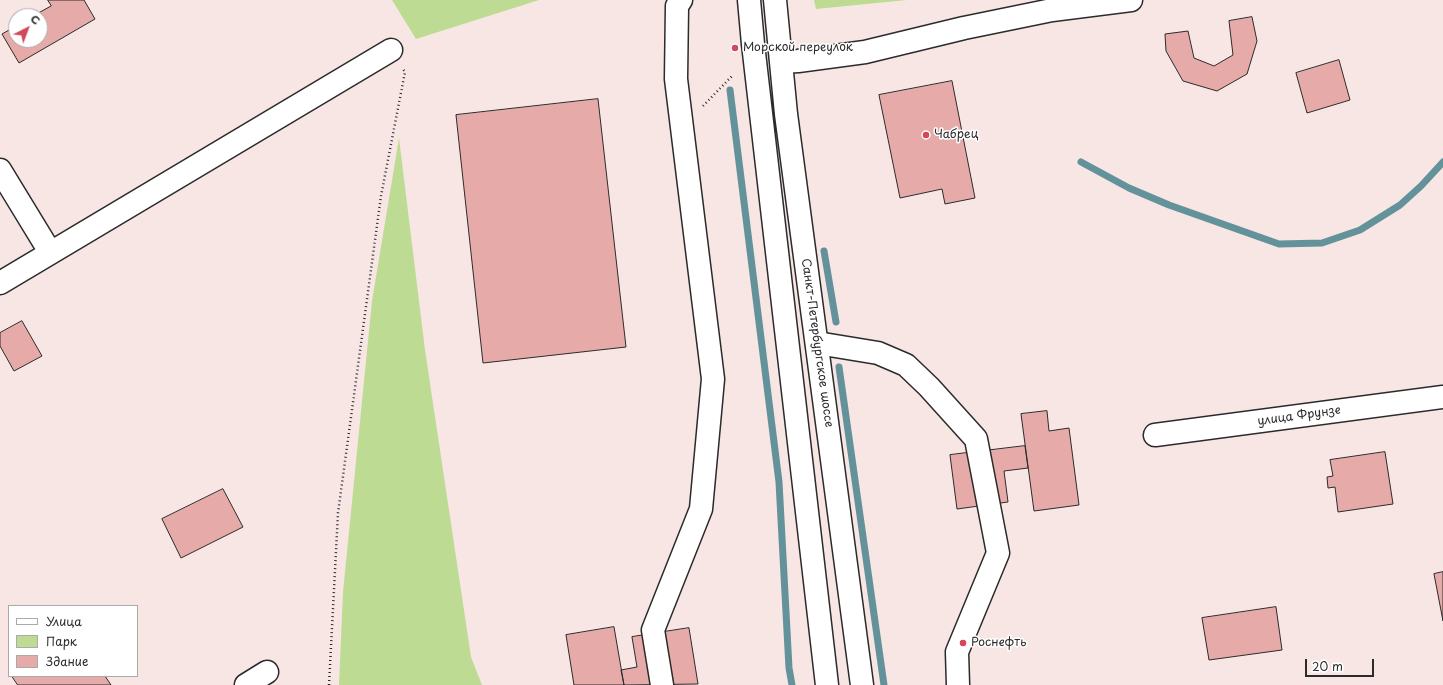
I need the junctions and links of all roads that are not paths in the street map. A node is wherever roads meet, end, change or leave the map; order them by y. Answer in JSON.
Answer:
{"nodes":[{"id":1,"x":681,"y":0,"type":"edge"},
{"id":2,"x":749,"y":0,"type":"edge"},
{"id":3,"x":775,"y":0,"type":"edge"},
{"id":4,"x":1131,"y":0,"type":"edge"},
{"id":5,"x":391,"y":50,"type":"road end"},
{"id":6,"x":782,"y":62,"type":"junction"},
{"id":7,"x":0,"y":170,"type":"edge"},
{"id":8,"x":50,"y":252,"type":"junction"},
{"id":9,"x":0,"y":283,"type":"edge"},
{"id":10,"x":817,"y":343,"type":"junction"},
{"id":11,"x":1443,"y":397,"type":"edge"},
{"id":12,"x":1155,"y":435,"type":"dead end"},
{"id":13,"x":267,"y":672,"type":"dead end"},
{"id":14,"x":246,"y":685,"type":"edge"},
{"id":15,"x":662,"y":685,"type":"edge"},
{"id":16,"x":827,"y":685,"type":"edge"},
{"id":17,"x":862,"y":685,"type":"edge"},
{"id":18,"x":958,"y":685,"type":"edge"}],
"edges":[{"from":1,"to":15,"type":"main road"},
{"from":2,"to":16,"type":"main road"},
{"from":3,"to":6,"type":"main road","name":"Санкт-Петербургское шоссе"},
{"from":4,"to":6,"type":"main road"},
{"from":5,"to":8,"type":"main road"},
{"from":6,"to":10,"type":"main road","name":"Санкт-Петербургское шоссе"},
{"from":7,"to":8,"type":"main road"},
{"from":8,"to":9,"type":"main road"},
{"from":10,"to":17,"type":"main road","name":"Санкт-Петербургское шоссе"},
{"from":10,"to":18,"type":"main road"},
{"from":11,"to":12,"type":"main road","name":"улица Фрунзе"},
{"from":13,"to":14,"type":"main road"}]}
